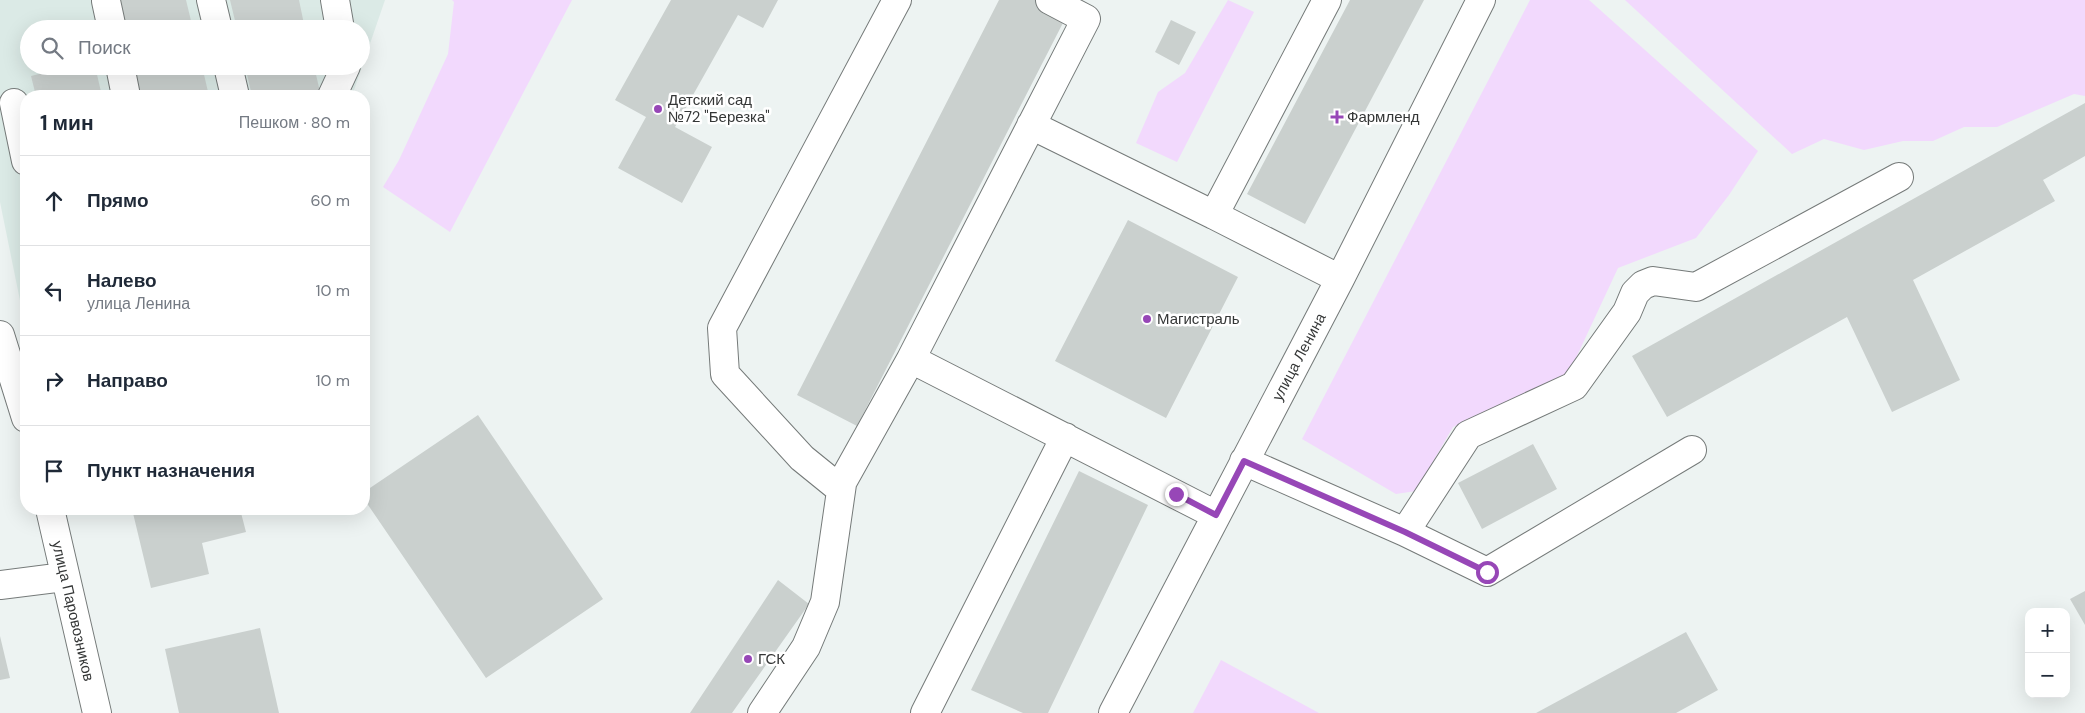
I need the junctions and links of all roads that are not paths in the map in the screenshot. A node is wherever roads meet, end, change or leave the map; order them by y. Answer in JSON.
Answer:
{"nodes":[{"id":1,"x":211,"y":0,"type":"edge"},
{"id":2,"x":334,"y":0,"type":"edge"},
{"id":3,"x":897,"y":0,"type":"edge"},
{"id":4,"x":1050,"y":0,"type":"edge"},
{"id":5,"x":1327,"y":0,"type":"edge"},
{"id":6,"x":1481,"y":0,"type":"edge"},
{"id":7,"x":106,"y":1,"type":"edge"},
{"id":8,"x":1092,"y":10,"type":"edge"},
{"id":9,"x":110,"y":20,"type":"edge"},
{"id":10,"x":216,"y":20,"type":"edge"},
{"id":11,"x":338,"y":20,"type":"edge"},
{"id":12,"x":122,"y":75,"type":"edge"},
{"id":13,"x":230,"y":75,"type":"edge"},
{"id":14,"x":342,"y":75,"type":"edge"},
{"id":15,"x":125,"y":90,"type":"edge"},
{"id":16,"x":234,"y":90,"type":"edge"},
{"id":17,"x":335,"y":90,"type":"edge"},
{"id":18,"x":14,"y":103,"type":"dead end"},
{"id":19,"x":1031,"y":125,"type":"junction"},
{"id":20,"x":20,"y":132,"type":"edge"},
{"id":21,"x":1898,"y":177,"type":"dead end"},
{"id":22,"x":1214,"y":214,"type":"junction"},
{"id":23,"x":1340,"y":279,"type":"junction"},
{"id":24,"x":0,"y":336,"type":"edge"},
{"id":25,"x":910,"y":359,"type":"junction"},
{"id":26,"x":20,"y":399,"type":"edge"},
{"id":27,"x":1066,"y":437,"type":"junction"},
{"id":28,"x":1692,"y":450,"type":"dead end"},
{"id":29,"x":1244,"y":461,"type":"junction"},
{"id":30,"x":842,"y":484,"type":"junction"},
{"id":31,"x":51,"y":515,"type":"edge"},
{"id":32,"x":1216,"y":515,"type":"junction"},
{"id":33,"x":1405,"y":532,"type":"junction"},
{"id":34,"x":64,"y":577,"type":"junction"},
{"id":35,"x":0,"y":586,"type":"edge"},
{"id":36,"x":97,"y":713,"type":"edge"},
{"id":37,"x":762,"y":713,"type":"edge"},
{"id":38,"x":925,"y":713,"type":"edge"},
{"id":39,"x":1113,"y":713,"type":"edge"}],
"edges":[{"from":1,"to":10,"type":"street"},
{"from":2,"to":11,"type":"street"},
{"from":3,"to":30,"type":"street"},
{"from":4,"to":8,"type":"street"},
{"from":5,"to":22,"type":"street"},
{"from":6,"to":23,"type":"street","name":"улица Ленина"},
{"from":7,"to":9,"type":"street"},
{"from":8,"to":19,"type":"street"},
{"from":12,"to":15,"type":"street"},
{"from":13,"to":16,"type":"street"},
{"from":14,"to":17,"type":"street"},
{"from":18,"to":20,"type":"street"},
{"from":19,"to":22,"type":"street"},
{"from":19,"to":25,"type":"street"},
{"from":21,"to":33,"type":"street"},
{"from":22,"to":23,"type":"street"},
{"from":23,"to":29,"type":"street","name":"улица Ленина"},
{"from":24,"to":26,"type":"street"},
{"from":25,"to":27,"type":"street"},
{"from":25,"to":30,"type":"street"},
{"from":27,"to":32,"type":"street"},
{"from":27,"to":38,"type":"street"},
{"from":28,"to":33,"type":"street"},
{"from":29,"to":32,"type":"street","name":"улица Ленина"},
{"from":29,"to":33,"type":"street"},
{"from":30,"to":37,"type":"street"},
{"from":31,"to":34,"type":"street","name":"улица Паровозников"},
{"from":32,"to":39,"type":"street","name":"улица Ленина"},
{"from":34,"to":35,"type":"street"},
{"from":34,"to":36,"type":"street","name":"улица Паровозников"}]}
